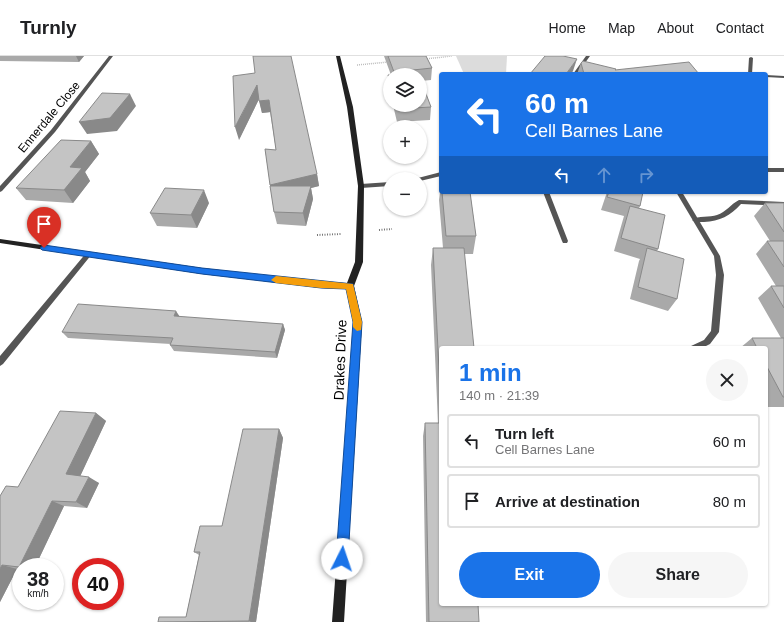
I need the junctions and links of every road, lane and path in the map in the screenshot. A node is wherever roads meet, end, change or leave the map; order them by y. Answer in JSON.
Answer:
{"nodes":[{"id":1,"x":112,"y":56,"type":"edge"},
{"id":2,"x":338,"y":56,"type":"edge"},
{"id":3,"x":452,"y":56,"type":"edge"},
{"id":4,"x":588,"y":56,"type":"edge"},
{"id":5,"x":750,"y":58,"type":"dead end"},
{"id":6,"x":421,"y":59,"type":"edge"},
{"id":7,"x":389,"y":62,"type":"edge"},
{"id":8,"x":342,"y":67,"type":"junction"},
{"id":9,"x":576,"y":72,"type":"edge"},
{"id":10,"x":750,"y":72,"type":"edge"},
{"id":11,"x":768,"y":76,"type":"edge"},
{"id":12,"x":784,"y":77,"type":"edge"},
{"id":13,"x":768,"y":170,"type":"edge"},
{"id":14,"x":784,"y":170,"type":"edge"},
{"id":15,"x":439,"y":174,"type":"edge"},
{"id":16,"x":427,"y":177,"type":"edge"},
{"id":17,"x":383,"y":184,"type":"edge"},
{"id":18,"x":361,"y":186,"type":"junction"},
{"id":19,"x":0,"y":190,"type":"edge"},
{"id":20,"x":547,"y":194,"type":"edge"},
{"id":21,"x":680,"y":194,"type":"edge"},
{"id":22,"x":784,"y":204,"type":"edge"},
{"id":23,"x":695,"y":220,"type":"junction"},
{"id":24,"x":392,"y":229,"type":"dead end"},
{"id":25,"x":374,"y":230,"type":"dead end"},
{"id":26,"x":347,"y":233,"type":"dead end"},
{"id":27,"x":317,"y":235,"type":"dead end"},
{"id":28,"x":0,"y":241,"type":"edge"},
{"id":29,"x":565,"y":241,"type":"dead end"},
{"id":30,"x":88,"y":254,"type":"junction"},
{"id":31,"x":350,"y":286,"type":"junction"},
{"id":32,"x":698,"y":346,"type":"edge"},
{"id":33,"x":0,"y":362,"type":"edge"},
{"id":34,"x":338,"y":622,"type":"edge"}],
"edges":[{"from":1,"to":19,"type":"street","name":"Ennerdale Close"},
{"from":2,"to":8,"type":"street"},
{"from":3,"to":6,"type":"path"},
{"from":4,"to":9,"type":"street"},
{"from":5,"to":10,"type":"street"},
{"from":7,"to":8,"type":"path"},
{"from":8,"to":18,"type":"street"},
{"from":11,"to":12,"type":"street"},
{"from":13,"to":14,"type":"street"},
{"from":15,"to":16,"type":"street"},
{"from":17,"to":18,"type":"street"},
{"from":18,"to":31,"type":"street"},
{"from":20,"to":29,"type":"street"},
{"from":21,"to":23,"type":"street"},
{"from":22,"to":23,"type":"street"},
{"from":23,"to":32,"type":"street"},
{"from":24,"to":25,"type":"path"},
{"from":26,"to":27,"type":"path"},
{"from":28,"to":30,"type":"street"},
{"from":30,"to":31,"type":"street"},
{"from":30,"to":33,"type":"street"},
{"from":31,"to":34,"type":"street","name":"Drakes Drive"}]}
